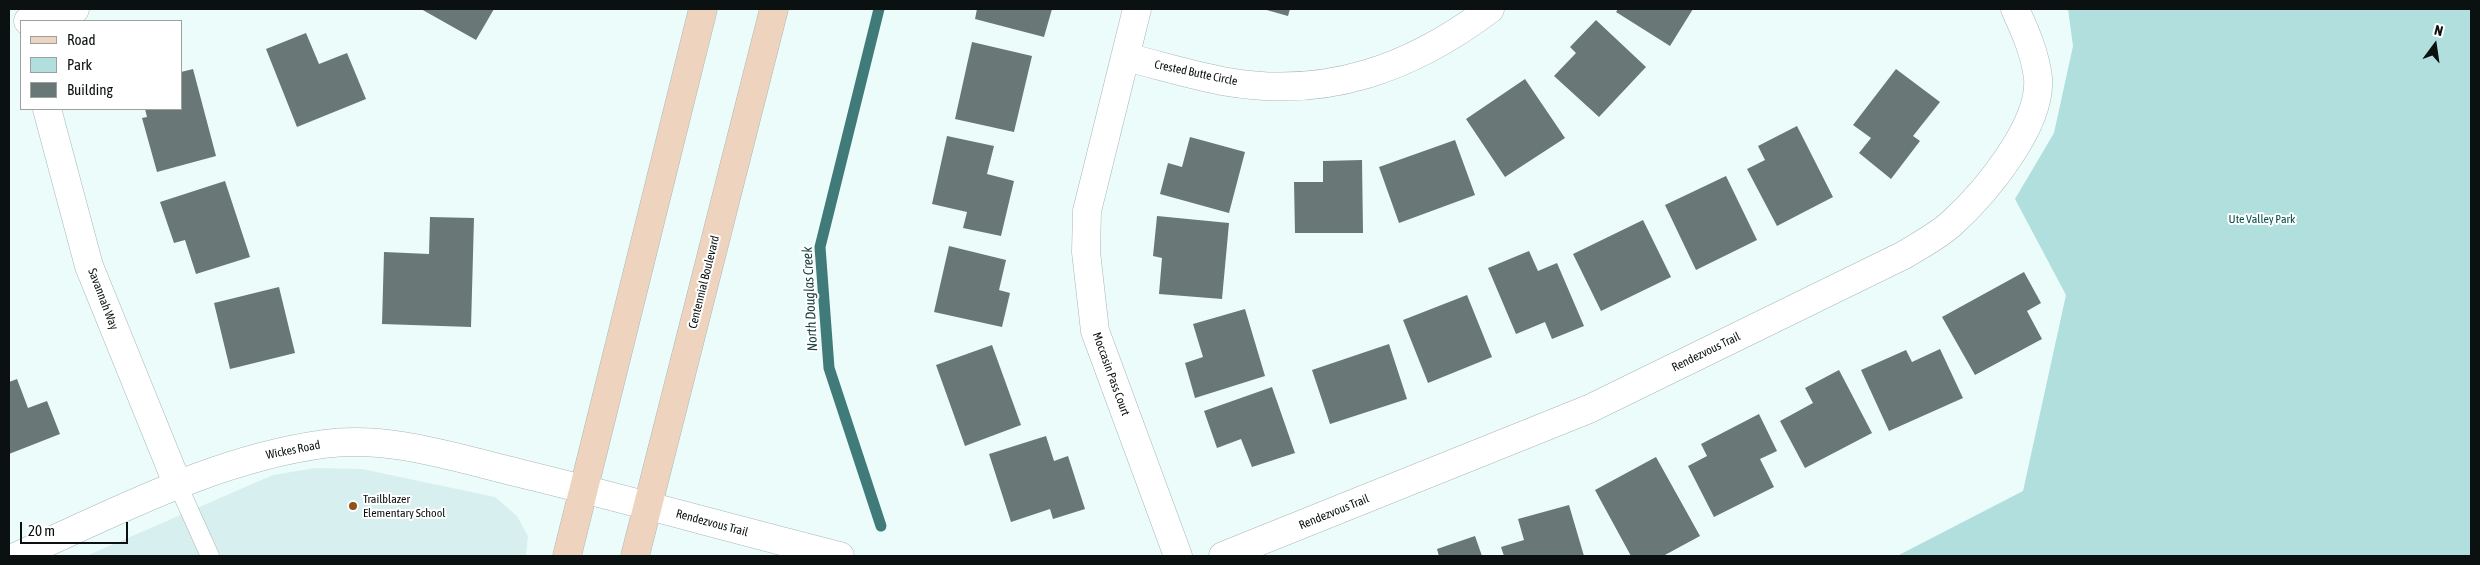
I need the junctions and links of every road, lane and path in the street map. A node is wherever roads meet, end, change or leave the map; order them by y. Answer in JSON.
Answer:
{"nodes":[{"id":1,"x":75,"y":9,"type":"edge"},
{"id":2,"x":703,"y":9,"type":"edge"},
{"id":3,"x":774,"y":9,"type":"edge"},
{"id":4,"x":1137,"y":9,"type":"edge"},
{"id":5,"x":1490,"y":9,"type":"edge"},
{"id":6,"x":2015,"y":9,"type":"edge"},
{"id":7,"x":32,"y":20,"type":"edge"},
{"id":8,"x":1125,"y":57,"type":"junction"},
{"id":9,"x":47,"y":110,"type":"edge"},
{"id":10,"x":176,"y":483,"type":"junction"},
{"id":11,"x":584,"y":489,"type":"junction"},
{"id":12,"x":648,"y":506,"type":"junction"},
{"id":13,"x":17,"y":556,"type":"edge"},
{"id":14,"x":210,"y":556,"type":"edge"},
{"id":15,"x":567,"y":556,"type":"edge"},
{"id":16,"x":635,"y":556,"type":"edge"},
{"id":17,"x":840,"y":556,"type":"edge"},
{"id":18,"x":1178,"y":556,"type":"edge"},
{"id":19,"x":1223,"y":556,"type":"edge"}],
"edges":[{"from":1,"to":7,"type":"street"},
{"from":2,"to":11,"type":"main road"},
{"from":3,"to":12,"type":"main road","name":"Centennial Boulevard"},
{"from":4,"to":8,"type":"street","name":"Moccasin Pass Court"},
{"from":5,"to":8,"type":"street","name":"Crested Butte Circle"},
{"from":6,"to":19,"type":"street","name":"Rendezvous Trail"},
{"from":8,"to":18,"type":"street","name":"Moccasin Pass Court"},
{"from":9,"to":10,"type":"street","name":"Savannah Way"},
{"from":10,"to":11,"type":"street","name":"Wickes Road"},
{"from":10,"to":13,"type":"street","name":"Wickes Road"},
{"from":10,"to":14,"type":"lane"},
{"from":11,"to":12,"type":"street","name":"Rendezvous Trail"},
{"from":11,"to":15,"type":"main road"},
{"from":12,"to":16,"type":"main road","name":"Centennial Boulevard"},
{"from":12,"to":17,"type":"street","name":"Rendezvous Trail"}]}
